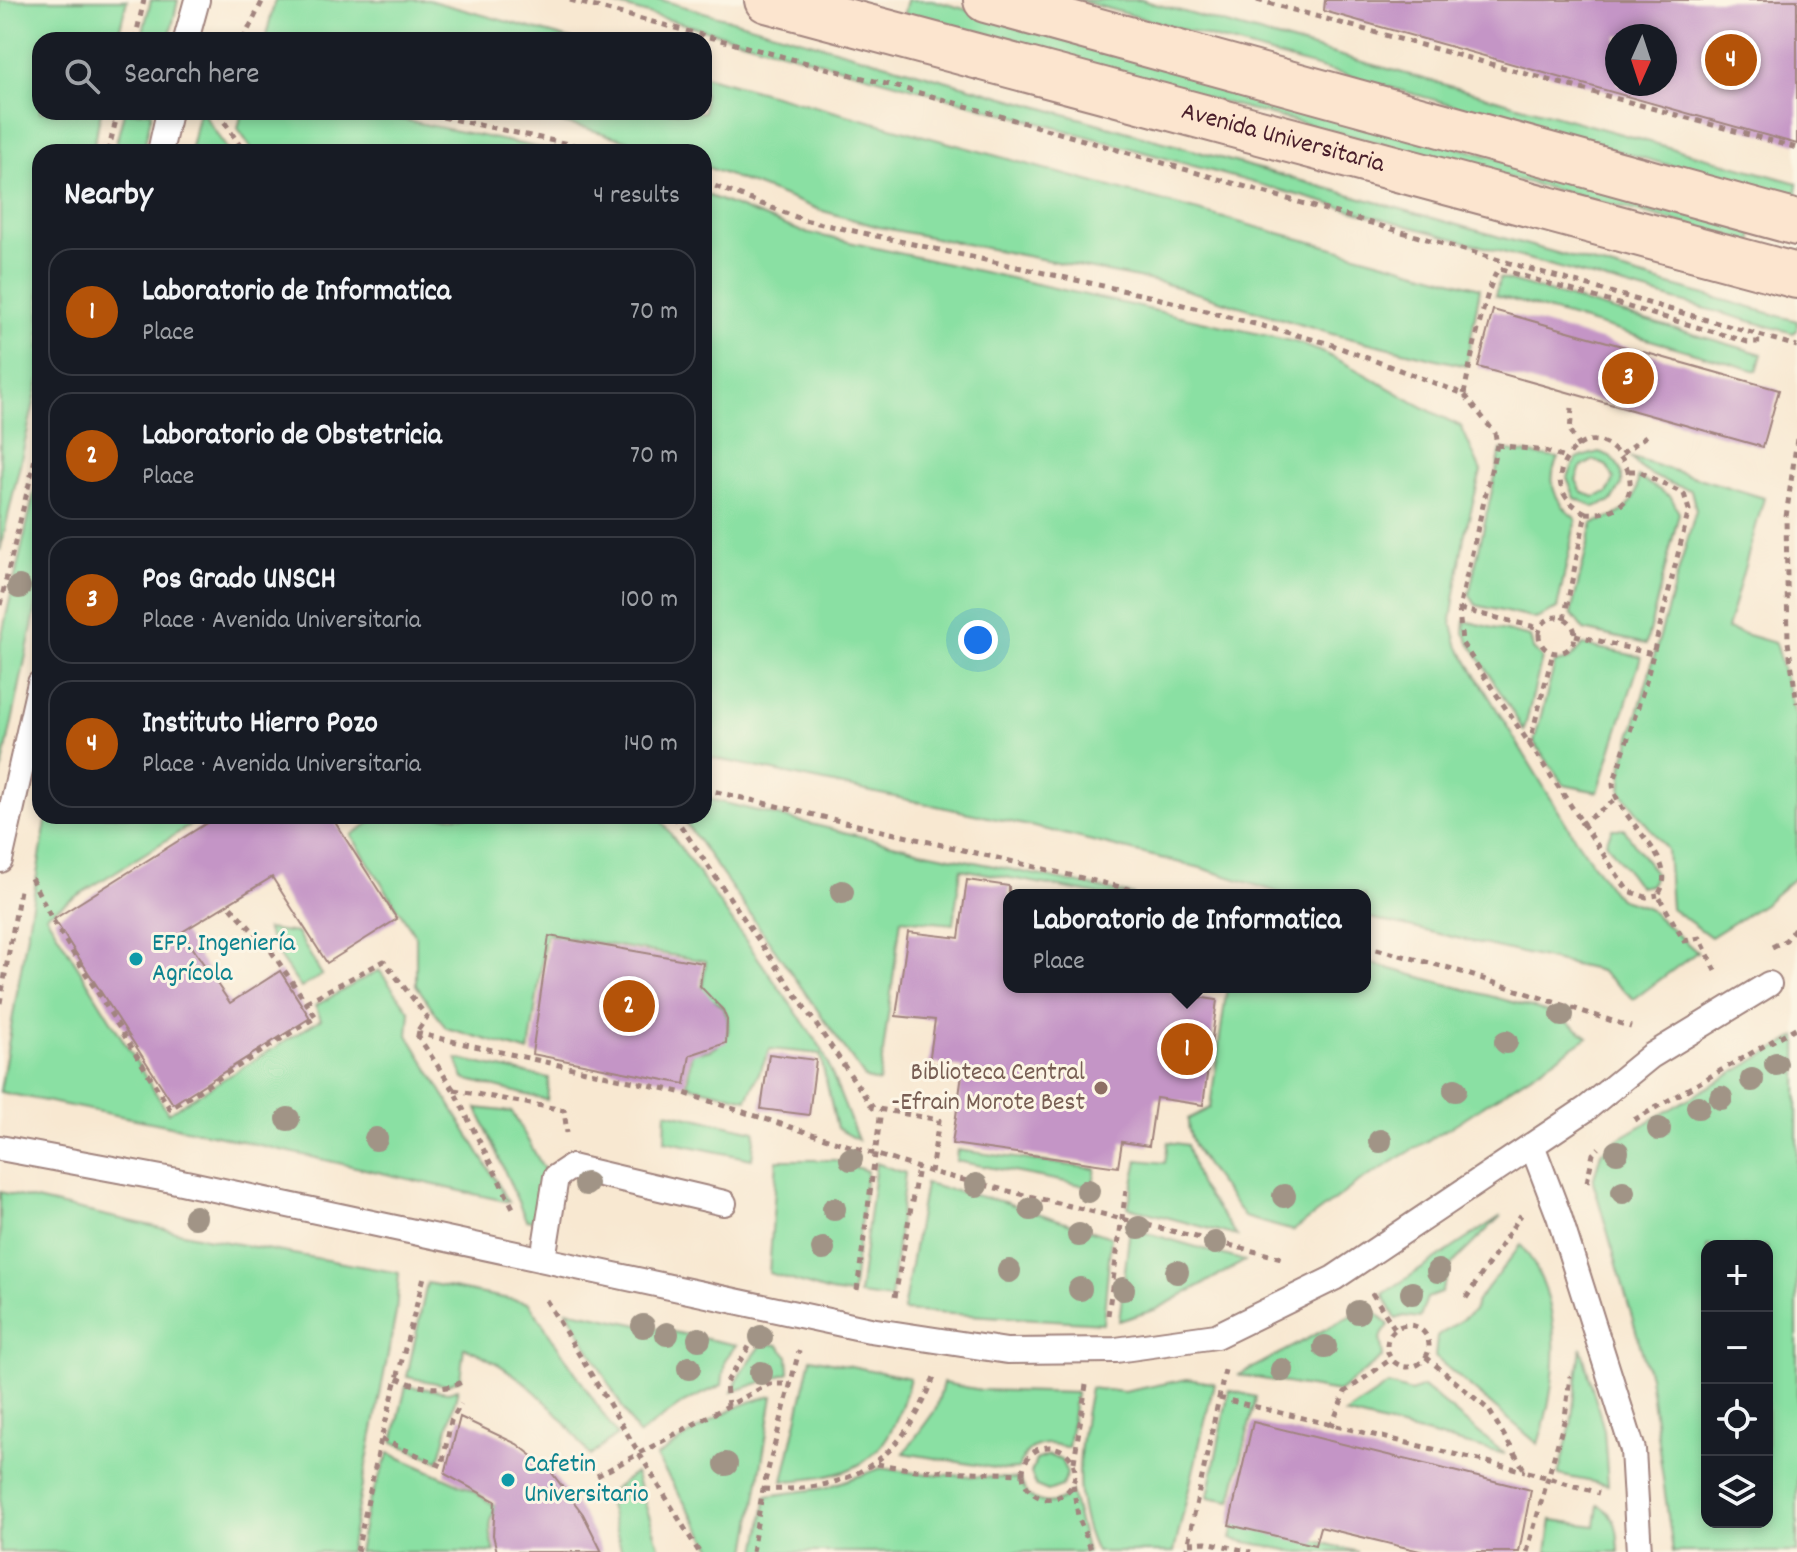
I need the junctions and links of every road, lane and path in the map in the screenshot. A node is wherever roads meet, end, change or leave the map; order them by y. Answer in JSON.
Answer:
{"nodes":[{"id":1,"x":144,"y":0,"type":"edge"},
{"id":2,"x":197,"y":0,"type":"edge"},
{"id":3,"x":263,"y":0,"type":"edge"},
{"id":4,"x":570,"y":0,"type":"edge"},
{"id":5,"x":767,"y":0,"type":"edge"},
{"id":6,"x":986,"y":0,"type":"edge"},
{"id":7,"x":1257,"y":0,"type":"edge"},
{"id":8,"x":853,"y":11,"type":"edge"},
{"id":9,"x":137,"y":32,"type":"edge"},
{"id":10,"x":188,"y":32,"type":"edge"},
{"id":11,"x":247,"y":32,"type":"edge"},
{"id":12,"x":690,"y":32,"type":"edge"},
{"id":13,"x":712,"y":38,"type":"edge"},
{"id":14,"x":116,"y":120,"type":"edge"},
{"id":15,"x":167,"y":120,"type":"edge"},
{"id":16,"x":223,"y":120,"type":"edge"},
{"id":17,"x":456,"y":120,"type":"edge"},
{"id":18,"x":110,"y":144,"type":"edge"},
{"id":19,"x":162,"y":144,"type":"edge"},
{"id":20,"x":239,"y":144,"type":"edge"},
{"id":21,"x":568,"y":144,"type":"edge"},
{"id":22,"x":1797,"y":148,"type":"edge"},
{"id":23,"x":712,"y":185,"type":"edge"},
{"id":24,"x":1797,"y":223,"type":"edge"},
{"id":25,"x":1797,"y":276,"type":"edge"},
{"id":26,"x":1764,"y":342,"type":"dead end"},
{"id":27,"x":1797,"y":346,"type":"edge"},
{"id":28,"x":1464,"y":394,"type":"junction"},
{"id":29,"x":1572,"y":408,"type":"dead end"},
{"id":30,"x":1646,"y":436,"type":"dead end"},
{"id":31,"x":1797,"y":439,"type":"edge"},
{"id":32,"x":1497,"y":445,"type":"junction"},
{"id":33,"x":1579,"y":447,"type":"junction"},
{"id":34,"x":1621,"y":455,"type":"junction"},
{"id":35,"x":1567,"y":459,"type":"junction"},
{"id":36,"x":32,"y":471,"type":"edge"},
{"id":37,"x":1629,"y":471,"type":"junction"},
{"id":38,"x":1586,"y":513,"type":"junction"},
{"id":39,"x":0,"y":605,"type":"edge"},
{"id":40,"x":1459,"y":609,"type":"junction"},
{"id":41,"x":1564,"y":619,"type":"junction"},
{"id":42,"x":1540,"y":628,"type":"junction"},
{"id":43,"x":1575,"y":635,"type":"junction"},
{"id":44,"x":1553,"y":653,"type":"junction"},
{"id":45,"x":1652,"y":654,"type":"junction"},
{"id":46,"x":1797,"y":703,"type":"edge"},
{"id":47,"x":32,"y":718,"type":"edge"},
{"id":48,"x":1529,"y":746,"type":"junction"},
{"id":49,"x":712,"y":791,"type":"edge"},
{"id":50,"x":1615,"y":800,"type":"junction"},
{"id":51,"x":679,"y":824,"type":"edge"},
{"id":52,"x":1580,"y":825,"type":"junction"},
{"id":53,"x":0,"y":860,"type":"edge"},
{"id":54,"x":30,"y":870,"type":"dead end"},
{"id":55,"x":21,"y":888,"type":"dead end"},
{"id":56,"x":1129,"y":889,"type":"edge"},
{"id":57,"x":1658,"y":895,"type":"junction"},
{"id":58,"x":230,"y":906,"type":"dead end"},
{"id":59,"x":1797,"y":925,"type":"edge"},
{"id":60,"x":1786,"y":940,"type":"dead end"},
{"id":61,"x":1371,"y":948,"type":"edge"},
{"id":62,"x":1717,"y":973,"type":"dead end"},
{"id":63,"x":1769,"y":984,"type":"dead end"},
{"id":64,"x":306,"y":1002,"type":"junction"},
{"id":65,"x":0,"y":1003,"type":"edge"},
{"id":66,"x":1797,"y":1027,"type":"edge"},
{"id":67,"x":1643,"y":1031,"type":"dead end"},
{"id":68,"x":416,"y":1033,"type":"junction"},
{"id":69,"x":453,"y":1089,"type":"junction"},
{"id":70,"x":564,"y":1110,"type":"dead end"},
{"id":71,"x":881,"y":1110,"type":"junction"},
{"id":72,"x":1626,"y":1125,"type":"dead end"},
{"id":73,"x":1603,"y":1143,"type":"dead end"},
{"id":74,"x":1532,"y":1145,"type":"junction"},
{"id":75,"x":0,"y":1148,"type":"edge"},
{"id":76,"x":873,"y":1155,"type":"junction"},
{"id":77,"x":918,"y":1168,"type":"junction"},
{"id":78,"x":931,"y":1172,"type":"junction"},
{"id":79,"x":1126,"y":1190,"type":"dead end"},
{"id":80,"x":1590,"y":1193,"type":"dead end"},
{"id":81,"x":724,"y":1203,"type":"dead end"},
{"id":82,"x":1528,"y":1204,"type":"dead end"},
{"id":83,"x":518,"y":1216,"type":"dead end"},
{"id":84,"x":1122,"y":1220,"type":"junction"},
{"id":85,"x":543,"y":1259,"type":"junction"},
{"id":86,"x":1299,"y":1263,"type":"dead end"},
{"id":87,"x":425,"y":1273,"type":"dead end"},
{"id":88,"x":1371,"y":1293,"type":"dead end"},
{"id":89,"x":1466,"y":1298,"type":"dead end"},
{"id":90,"x":546,"y":1300,"type":"dead end"},
{"id":91,"x":856,"y":1303,"type":"dead end"},
{"id":92,"x":894,"y":1304,"type":"dead end"},
{"id":93,"x":1431,"y":1328,"type":"dead end"},
{"id":94,"x":1105,"y":1329,"type":"dead end"},
{"id":95,"x":1395,"y":1329,"type":"junction"},
{"id":96,"x":1425,"y":1333,"type":"junction"},
{"id":97,"x":753,"y":1341,"type":"dead end"},
{"id":98,"x":800,"y":1348,"type":"dead end"},
{"id":99,"x":1426,"y":1357,"type":"junction"},
{"id":100,"x":1391,"y":1359,"type":"junction"},
{"id":101,"x":1227,"y":1361,"type":"dead end"},
{"id":102,"x":938,"y":1369,"type":"dead end"},
{"id":103,"x":1570,"y":1371,"type":"dead end"},
{"id":104,"x":397,"y":1378,"type":"junction"},
{"id":105,"x":465,"y":1380,"type":"dead end"},
{"id":106,"x":791,"y":1384,"type":"junction"},
{"id":107,"x":1086,"y":1384,"type":"dead end"},
{"id":108,"x":1219,"y":1398,"type":"junction"},
{"id":109,"x":461,"y":1404,"type":"dead end"},
{"id":110,"x":728,"y":1406,"type":"junction"},
{"id":111,"x":1331,"y":1427,"type":"junction"},
{"id":112,"x":381,"y":1439,"type":"junction"},
{"id":113,"x":638,"y":1454,"type":"junction"},
{"id":114,"x":877,"y":1464,"type":"junction"},
{"id":115,"x":1074,"y":1467,"type":"junction"},
{"id":116,"x":1525,"y":1471,"type":"junction"},
{"id":117,"x":1023,"y":1474,"type":"junction"},
{"id":118,"x":597,"y":1476,"type":"dead end"},
{"id":119,"x":1549,"y":1481,"type":"junction"},
{"id":120,"x":1072,"y":1484,"type":"junction"},
{"id":121,"x":763,"y":1489,"type":"junction"},
{"id":122,"x":1637,"y":1503,"type":"junction"},
{"id":123,"x":1189,"y":1543,"type":"junction"},
{"id":124,"x":357,"y":1552,"type":"edge"},
{"id":125,"x":699,"y":1552,"type":"edge"},
{"id":126,"x":752,"y":1552,"type":"edge"},
{"id":127,"x":1092,"y":1552,"type":"edge"},
{"id":128,"x":1186,"y":1552,"type":"edge"},
{"id":129,"x":1251,"y":1552,"type":"edge"},
{"id":130,"x":1527,"y":1552,"type":"edge"},
{"id":131,"x":1639,"y":1552,"type":"edge"}],
"edges":[{"from":1,"to":9,"type":"path"},
{"from":2,"to":10,"type":"lane"},
{"from":3,"to":11,"type":"path"},
{"from":4,"to":12,"type":"path"},
{"from":5,"to":8,"type":"street","name":"Avenida Universitaria"},
{"from":6,"to":24,"type":"street","name":"Avenida Universitaria"},
{"from":7,"to":22,"type":"path"},
{"from":8,"to":25,"type":"street","name":"Avenida Universitaria"},
{"from":13,"to":27,"type":"path"},
{"from":14,"to":18,"type":"path"},
{"from":15,"to":19,"type":"lane"},
{"from":16,"to":20,"type":"path"},
{"from":17,"to":21,"type":"path"},
{"from":23,"to":28,"type":"path"},
{"from":26,"to":28,"type":"path"},
{"from":28,"to":32,"type":"path"},
{"from":29,"to":33,"type":"path"},
{"from":30,"to":34,"type":"path"},
{"from":31,"to":46,"type":"path"},
{"from":32,"to":35,"type":"path"},
{"from":32,"to":40,"type":"path"},
{"from":33,"to":34,"type":"path"},
{"from":33,"to":35,"type":"path"},
{"from":34,"to":37,"type":"path"},
{"from":35,"to":38,"type":"path"},
{"from":36,"to":39,"type":"path"},
{"from":37,"to":38,"type":"path"},
{"from":37,"to":45,"type":"path"},
{"from":38,"to":41,"type":"path"},
{"from":40,"to":42,"type":"path"},
{"from":40,"to":48,"type":"path"},
{"from":41,"to":42,"type":"path"},
{"from":41,"to":43,"type":"path"},
{"from":42,"to":44,"type":"path"},
{"from":43,"to":44,"type":"path"},
{"from":43,"to":45,"type":"path"},
{"from":44,"to":48,"type":"path"},
{"from":45,"to":50,"type":"path"},
{"from":47,"to":53,"type":"lane"},
{"from":48,"to":52,"type":"path"},
{"from":49,"to":56,"type":"path"},
{"from":50,"to":52,"type":"path"},
{"from":50,"to":57,"type":"path"},
{"from":51,"to":71,"type":"path"},
{"from":52,"to":57,"type":"path"},
{"from":54,"to":64,"type":"path"},
{"from":55,"to":65,"type":"path"},
{"from":57,"to":62,"type":"path"},
{"from":58,"to":64,"type":"path"},
{"from":59,"to":60,"type":"path"},
{"from":61,"to":67,"type":"path"},
{"from":63,"to":74,"type":"lane"},
{"from":64,"to":68,"type":"path"},
{"from":66,"to":72,"type":"path"},
{"from":68,"to":69,"type":"path"},
{"from":68,"to":76,"type":"path"},
{"from":69,"to":70,"type":"path"},
{"from":69,"to":83,"type":"path"},
{"from":71,"to":76,"type":"path"},
{"from":71,"to":78,"type":"path"},
{"from":73,"to":80,"type":"path"},
{"from":74,"to":85,"type":"lane"},
{"from":74,"to":122,"type":"lane"},
{"from":75,"to":85,"type":"lane"},
{"from":76,"to":77,"type":"path"},
{"from":76,"to":91,"type":"path"},
{"from":77,"to":78,"type":"path"},
{"from":77,"to":92,"type":"path"},
{"from":78,"to":84,"type":"path"},
{"from":79,"to":84,"type":"path"},
{"from":81,"to":85,"type":"lane"},
{"from":82,"to":89,"type":"path"},
{"from":84,"to":86,"type":"path"},
{"from":84,"to":94,"type":"path"},
{"from":87,"to":104,"type":"path"},
{"from":88,"to":95,"type":"path"},
{"from":90,"to":113,"type":"path"},
{"from":93,"to":96,"type":"path"},
{"from":95,"to":96,"type":"path"},
{"from":95,"to":100,"type":"path"},
{"from":96,"to":99,"type":"path"},
{"from":97,"to":110,"type":"path"},
{"from":98,"to":106,"type":"path"},
{"from":99,"to":100,"type":"path"},
{"from":99,"to":116,"type":"path"},
{"from":100,"to":111,"type":"path"},
{"from":101,"to":108,"type":"path"},
{"from":102,"to":114,"type":"path"},
{"from":103,"to":119,"type":"path"},
{"from":104,"to":105,"type":"path"},
{"from":104,"to":112,"type":"path"},
{"from":106,"to":110,"type":"path"},
{"from":106,"to":121,"type":"path"},
{"from":107,"to":115,"type":"path"},
{"from":108,"to":111,"type":"path"},
{"from":108,"to":123,"type":"path"},
{"from":109,"to":112,"type":"path"},
{"from":110,"to":113,"type":"path"},
{"from":111,"to":116,"type":"path"},
{"from":112,"to":124,"type":"path"},
{"from":113,"to":118,"type":"path"},
{"from":113,"to":125,"type":"path"},
{"from":114,"to":117,"type":"path"},
{"from":114,"to":121,"type":"path"},
{"from":115,"to":117,"type":"path"},
{"from":115,"to":120,"type":"path"},
{"from":116,"to":119,"type":"path"},
{"from":117,"to":120,"type":"path"},
{"from":119,"to":122,"type":"path"},
{"from":119,"to":130,"type":"path"},
{"from":120,"to":127,"type":"path"},
{"from":121,"to":126,"type":"path"},
{"from":122,"to":131,"type":"lane"},
{"from":123,"to":128,"type":"path"},
{"from":123,"to":129,"type":"path"}]}
